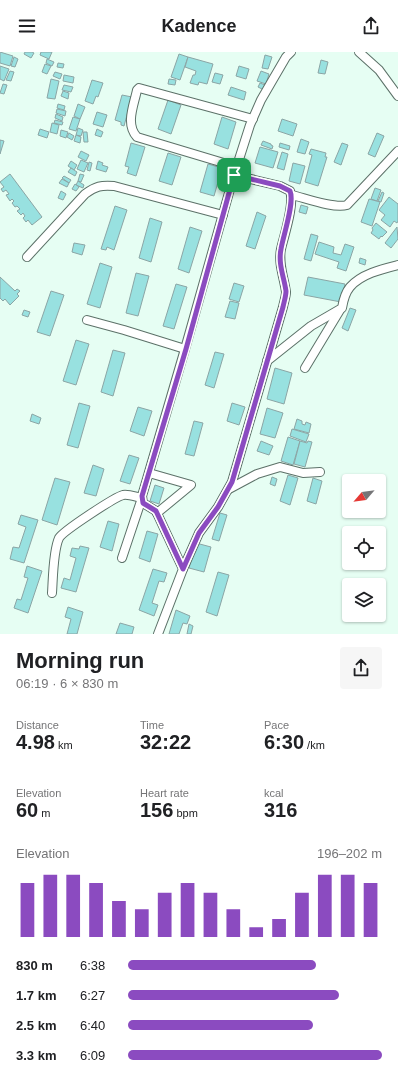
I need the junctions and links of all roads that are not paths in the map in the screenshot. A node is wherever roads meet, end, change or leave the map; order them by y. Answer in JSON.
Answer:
{"nodes":[{"id":1,"x":291,"y":52,"type":"edge"},
{"id":2,"x":359,"y":52,"type":"edge"},
{"id":3,"x":396,"y":89,"type":"edge"},
{"id":4,"x":398,"y":96,"type":"edge"},
{"id":5,"x":253,"y":119,"type":"junction"},
{"id":6,"x":398,"y":151,"type":"edge"},
{"id":7,"x":237,"y":166,"type":"junction"},
{"id":8,"x":234,"y":175,"type":"junction"},
{"id":9,"x":292,"y":195,"type":"junction"},
{"id":10,"x":223,"y":215,"type":"junction"},
{"id":11,"x":27,"y":257,"type":"dead end"},
{"id":12,"x":398,"y":265,"type":"edge"},
{"id":13,"x":342,"y":308,"type":"junction"},
{"id":14,"x":87,"y":320,"type":"dead end"},
{"id":15,"x":186,"y":349,"type":"junction"},
{"id":16,"x":267,"y":361,"type":"junction"},
{"id":17,"x":305,"y":368,"type":"dead end"},
{"id":18,"x":320,"y":472,"type":"dead end"},
{"id":19,"x":149,"y":473,"type":"junction"},
{"id":20,"x":228,"y":489,"type":"junction"},
{"id":21,"x":142,"y":498,"type":"junction"},
{"id":22,"x":157,"y":513,"type":"junction"},
{"id":23,"x":122,"y":558,"type":"dead end"},
{"id":24,"x":183,"y":569,"type":"junction"},
{"id":25,"x":52,"y":593,"type":"dead end"},
{"id":26,"x":158,"y":634,"type":"edge"}],
"edges":[{"from":1,"to":5,"type":"street"},
{"from":2,"to":3,"type":"street"},
{"from":3,"to":4,"type":"street"},
{"from":5,"to":7,"type":"street"},
{"from":5,"to":7,"type":"street"},
{"from":6,"to":9,"type":"street"},
{"from":7,"to":8,"type":"street"},
{"from":8,"to":9,"type":"street"},
{"from":8,"to":10,"type":"street"},
{"from":9,"to":16,"type":"street"},
{"from":10,"to":11,"type":"street"},
{"from":10,"to":15,"type":"street"},
{"from":12,"to":13,"type":"street"},
{"from":13,"to":16,"type":"street"},
{"from":13,"to":17,"type":"street"},
{"from":14,"to":15,"type":"street"},
{"from":15,"to":19,"type":"street"},
{"from":16,"to":20,"type":"street"},
{"from":18,"to":20,"type":"street"},
{"from":19,"to":21,"type":"street"},
{"from":19,"to":22,"type":"street"},
{"from":20,"to":24,"type":"street"},
{"from":21,"to":22,"type":"street"},
{"from":21,"to":23,"type":"street"},
{"from":21,"to":25,"type":"street"},
{"from":22,"to":24,"type":"street"},
{"from":24,"to":26,"type":"street"}]}
